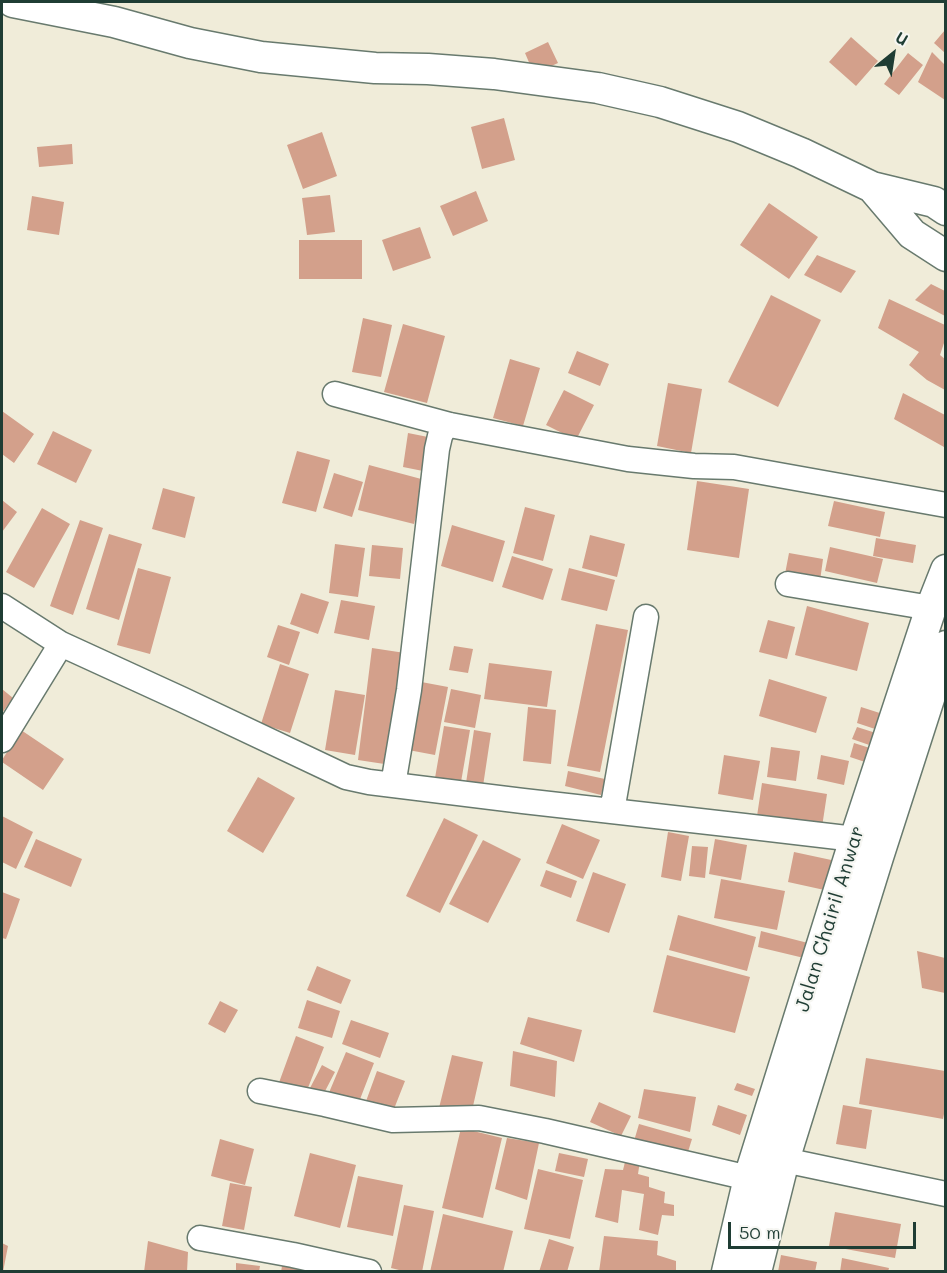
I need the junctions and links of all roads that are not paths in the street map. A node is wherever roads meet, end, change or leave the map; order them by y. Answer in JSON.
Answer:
{"nodes":[{"id":1,"x":13,"y":2,"type":"edge"},
{"id":2,"x":872,"y":187,"type":"junction"},
{"id":3,"x":945,"y":210,"type":"edge"},
{"id":4,"x":945,"y":256,"type":"edge"},
{"id":5,"x":335,"y":394,"type":"dead end"},
{"id":6,"x":450,"y":425,"type":"junction"},
{"id":7,"x":945,"y":505,"type":"edge"},
{"id":8,"x":945,"y":570,"type":"edge"},
{"id":9,"x":788,"y":584,"type":"dead end"},
{"id":10,"x":2,"y":606,"type":"edge"},
{"id":11,"x":931,"y":608,"type":"junction"},
{"id":12,"x":646,"y":617,"type":"dead end"},
{"id":13,"x":61,"y":644,"type":"junction"},
{"id":14,"x":945,"y":646,"type":"edge"},
{"id":15,"x":2,"y":740,"type":"edge"},
{"id":16,"x":393,"y":785,"type":"junction"},
{"id":17,"x":612,"y":811,"type":"junction"},
{"id":18,"x":855,"y":839,"type":"junction"},
{"id":19,"x":824,"y":985,"type":"junction"},
{"id":20,"x":260,"y":1091,"type":"dead end"},
{"id":21,"x":784,"y":1160,"type":"junction"},
{"id":22,"x":749,"y":1178,"type":"junction"},
{"id":23,"x":945,"y":1194,"type":"edge"},
{"id":24,"x":200,"y":1238,"type":"dead end"},
{"id":25,"x":369,"y":1272,"type":"edge"},
{"id":26,"x":727,"y":1272,"type":"edge"},
{"id":27,"x":756,"y":1272,"type":"edge"}],
"edges":[{"from":1,"to":2,"type":"main road"},
{"from":2,"to":3,"type":"main road"},
{"from":2,"to":4,"type":"main road"},
{"from":5,"to":6,"type":"street"},
{"from":6,"to":7,"type":"street"},
{"from":6,"to":16,"type":"street"},
{"from":8,"to":11,"type":"main road","name":"Jalan Chairil Anwar"},
{"from":9,"to":11,"type":"street"},
{"from":10,"to":13,"type":"street"},
{"from":11,"to":18,"type":"main road","name":"Jalan Chairil Anwar"},
{"from":12,"to":17,"type":"street"},
{"from":13,"to":15,"type":"street"},
{"from":13,"to":16,"type":"street"},
{"from":14,"to":19,"type":"main road","name":"Jalan Chairil Anwar"},
{"from":16,"to":17,"type":"street"},
{"from":17,"to":18,"type":"street"},
{"from":18,"to":19,"type":"main road","name":"Jalan Chairil Anwar"},
{"from":19,"to":21,"type":"main road","name":"Jalan Chairil Anwar"},
{"from":19,"to":22,"type":"main road","name":"Jalan Chairil Anwar"},
{"from":20,"to":22,"type":"street"},
{"from":21,"to":23,"type":"street"},
{"from":21,"to":27,"type":"main road","name":"Jalan Chairil Anwar"},
{"from":22,"to":26,"type":"main road","name":"Jalan Chairil Anwar"},
{"from":24,"to":25,"type":"street"}]}
